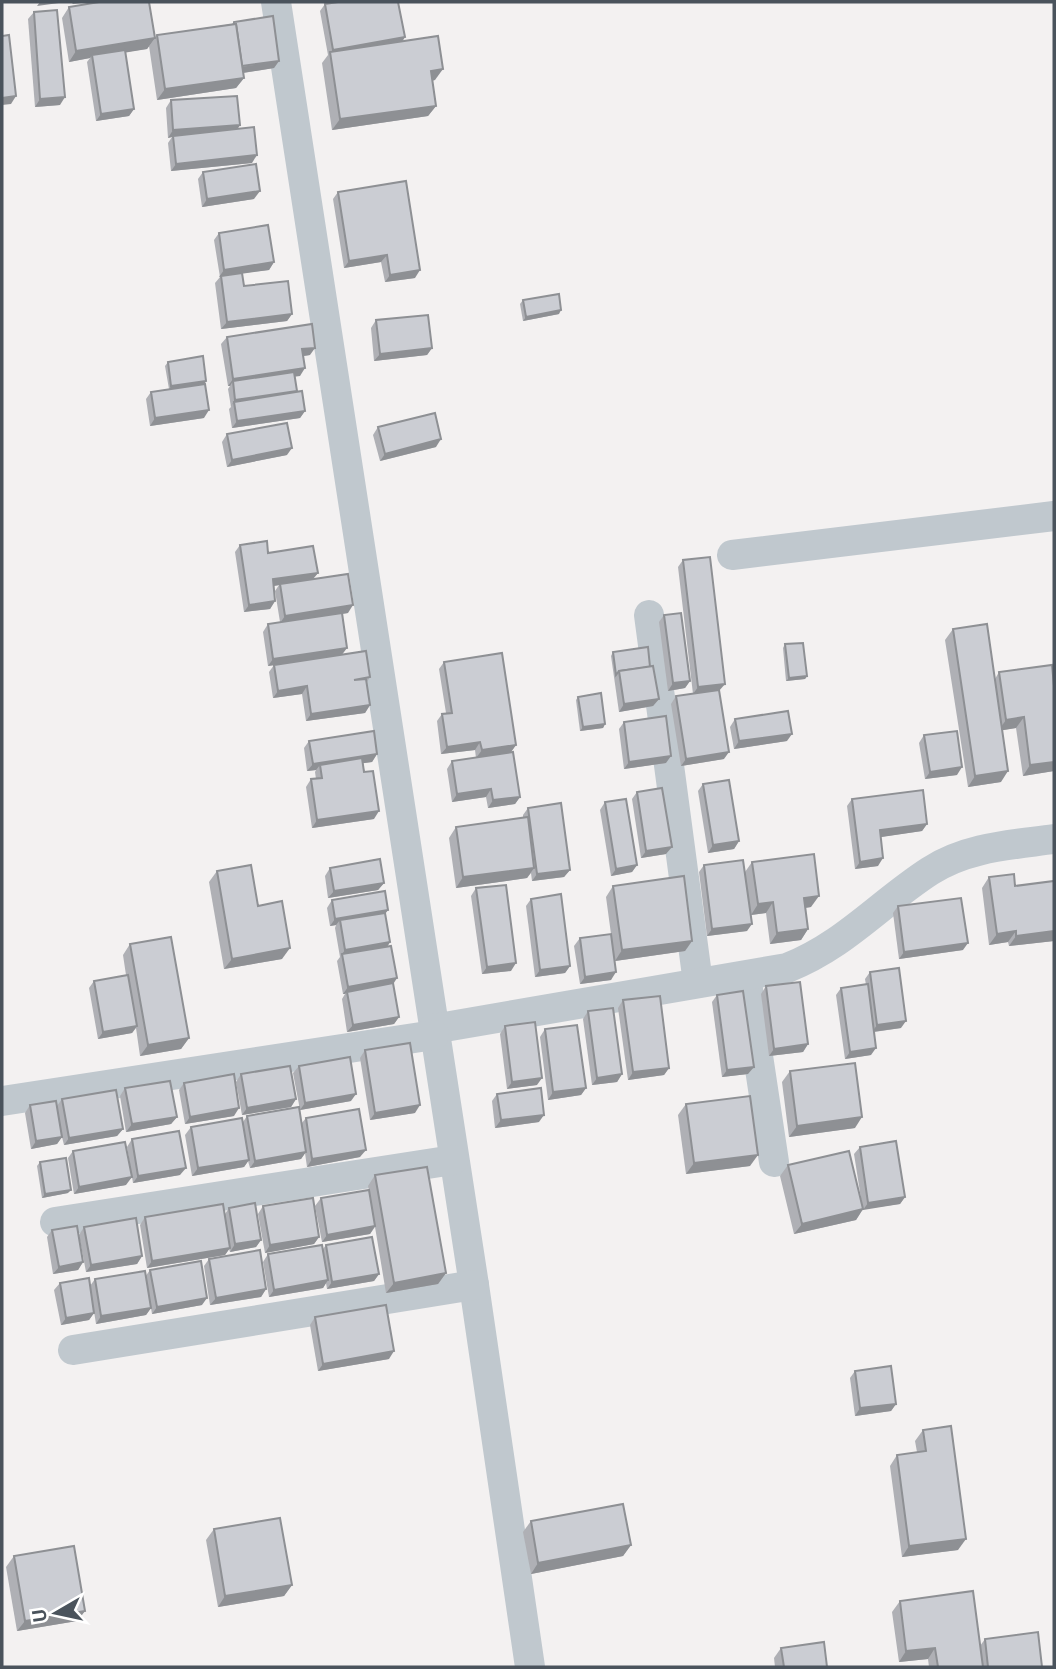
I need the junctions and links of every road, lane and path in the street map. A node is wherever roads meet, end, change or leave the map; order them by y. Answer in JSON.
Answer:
{"nodes":[{"id":1,"x":276,"y":2,"type":"edge"},
{"id":2,"x":1054,"y":516,"type":"edge"},
{"id":3,"x":732,"y":555,"type":"dead end"},
{"id":4,"x":649,"y":615,"type":"dead end"},
{"id":5,"x":1054,"y":839,"type":"edge"},
{"id":6,"x":746,"y":976,"type":"junction"},
{"id":7,"x":698,"y":983,"type":"junction"},
{"id":8,"x":434,"y":1032,"type":"junction"},
{"id":9,"x":2,"y":1101,"type":"edge"},
{"id":10,"x":453,"y":1160,"type":"junction"},
{"id":11,"x":774,"y":1162,"type":"dead end"},
{"id":12,"x":55,"y":1222,"type":"dead end"},
{"id":13,"x":474,"y":1285,"type":"junction"},
{"id":14,"x":73,"y":1350,"type":"dead end"},
{"id":15,"x":530,"y":1667,"type":"edge"}],
"edges":[{"from":1,"to":8,"type":"street"},
{"from":2,"to":3,"type":"street"},
{"from":4,"to":7,"type":"street"},
{"from":5,"to":6,"type":"street"},
{"from":6,"to":7,"type":"street"},
{"from":6,"to":11,"type":"street"},
{"from":7,"to":8,"type":"street"},
{"from":8,"to":9,"type":"street"},
{"from":8,"to":10,"type":"street"},
{"from":10,"to":12,"type":"street"},
{"from":10,"to":13,"type":"street"},
{"from":13,"to":14,"type":"street"},
{"from":13,"to":15,"type":"street"}]}
